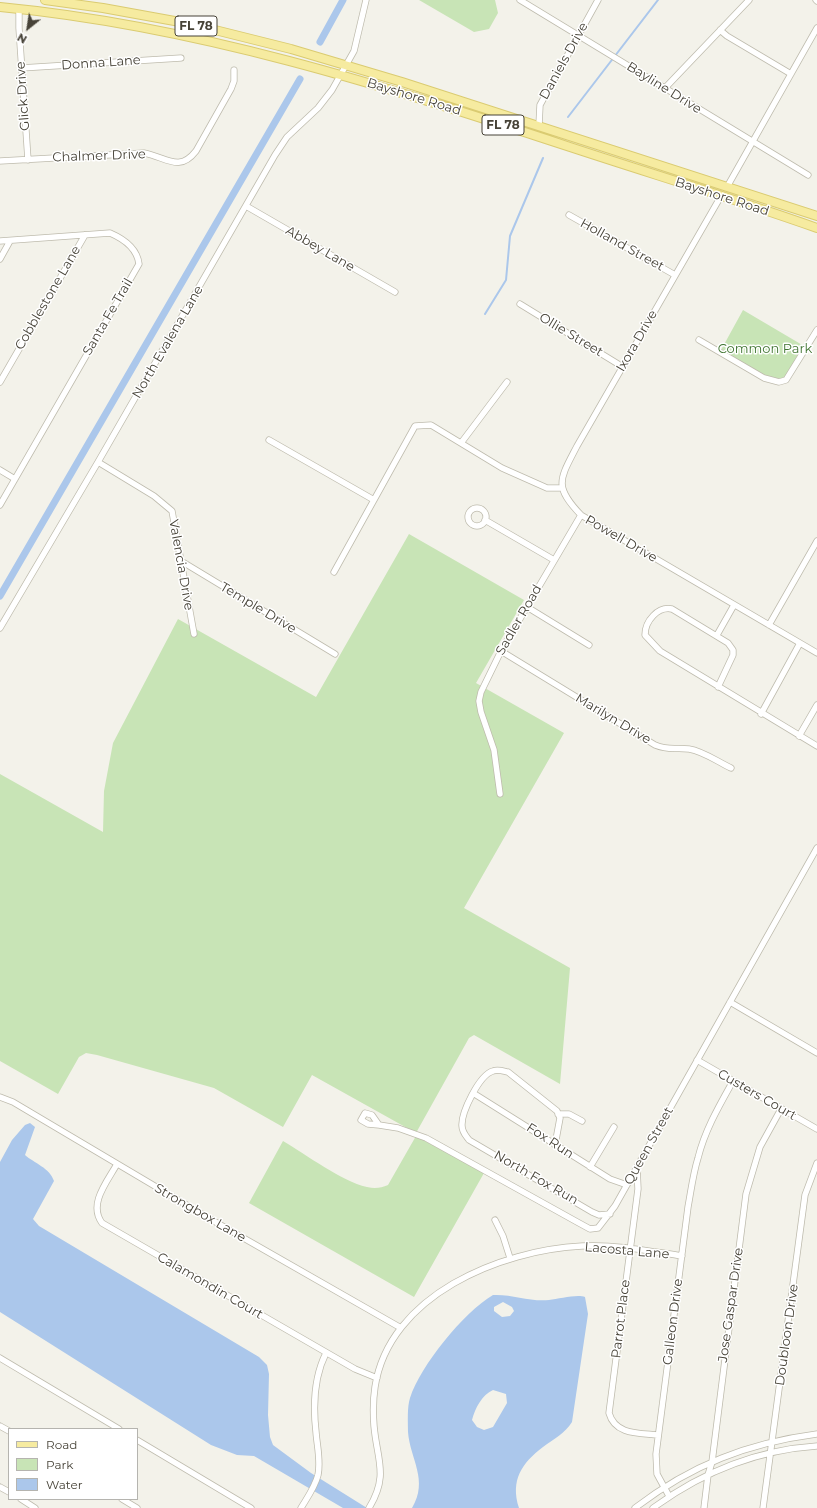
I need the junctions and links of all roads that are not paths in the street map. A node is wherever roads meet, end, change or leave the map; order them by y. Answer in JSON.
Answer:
{"nodes":[{"id":1,"x":45,"y":0,"type":"edge"},
{"id":2,"x":366,"y":0,"type":"edge"},
{"id":3,"x":520,"y":0,"type":"edge"},
{"id":4,"x":598,"y":0,"type":"edge"},
{"id":5,"x":749,"y":0,"type":"edge"},
{"id":6,"x":0,"y":7,"type":"edge"},
{"id":7,"x":19,"y":8,"type":"junction"},
{"id":8,"x":817,"y":28,"type":"edge"},
{"id":9,"x":720,"y":30,"type":"junction"},
{"id":10,"x":578,"y":35,"type":"junction"},
{"id":11,"x":181,"y":58,"type":"dead end"},
{"id":12,"x":345,"y":65,"type":"junction"},
{"id":13,"x":21,"y":68,"type":"junction"},
{"id":14,"x":234,"y":70,"type":"dead end"},
{"id":15,"x":791,"y":74,"type":"junction"},
{"id":16,"x":340,"y":75,"type":"junction"},
{"id":17,"x":665,"y":88,"type":"junction"},
{"id":18,"x":539,"y":126,"type":"junction"},
{"id":19,"x":752,"y":142,"type":"junction"},
{"id":20,"x":585,"y":152,"type":"junction"},
{"id":21,"x":28,"y":160,"type":"junction"},
{"id":22,"x":0,"y":161,"type":"edge"},
{"id":23,"x":808,"y":175,"type":"dead end"},
{"id":24,"x":727,"y":187,"type":"junction"},
{"id":25,"x":721,"y":196,"type":"junction"},
{"id":26,"x":246,"y":206,"type":"junction"},
{"id":27,"x":569,"y":215,"type":"dead end"},
{"id":28,"x":817,"y":216,"type":"edge"},
{"id":29,"x":817,"y":220,"type":"edge"},
{"id":30,"x":817,"y":228,"type":"edge"},
{"id":31,"x":85,"y":235,"type":"junction"},
{"id":32,"x":0,"y":241,"type":"edge"},
{"id":33,"x":10,"y":241,"type":"junction"},
{"id":34,"x":0,"y":259,"type":"edge"},
{"id":35,"x":675,"y":275,"type":"junction"},
{"id":36,"x":395,"y":292,"type":"dead end"},
{"id":37,"x":520,"y":304,"type":"dead end"},
{"id":38,"x":817,"y":330,"type":"edge"},
{"id":39,"x":699,"y":340,"type":"dead end"},
{"id":40,"x":623,"y":367,"type":"junction"},
{"id":41,"x":0,"y":382,"type":"edge"},
{"id":42,"x":507,"y":382,"type":"dead end"},
{"id":43,"x":269,"y":440,"type":"dead end"},
{"id":44,"x":462,"y":443,"type":"junction"},
{"id":45,"x":98,"y":462,"type":"junction"},
{"id":46,"x":0,"y":470,"type":"edge"},
{"id":47,"x":15,"y":479,"type":"junction"},
{"id":48,"x":562,"y":488,"type":"junction"},
{"id":49,"x":374,"y":500,"type":"junction"},
{"id":50,"x":0,"y":505,"type":"edge"},
{"id":51,"x":581,"y":515,"type":"junction"},
{"id":52,"x":485,"y":520,"type":"dead end"},
{"id":53,"x":817,"y":541,"type":"edge"},
{"id":54,"x":554,"y":560,"type":"junction"},
{"id":55,"x":181,"y":561,"type":"junction"},
{"id":56,"x":334,"y":572,"type":"dead end"},
{"id":57,"x":734,"y":605,"type":"junction"},
{"id":58,"x":527,"y":607,"type":"junction"},
{"id":59,"x":769,"y":625,"type":"junction"},
{"id":60,"x":0,"y":628,"type":"edge"},
{"id":61,"x":194,"y":634,"type":"dead end"},
{"id":62,"x":717,"y":636,"type":"junction"},
{"id":63,"x":800,"y":643,"type":"junction"},
{"id":64,"x":588,"y":645,"type":"dead end"},
{"id":65,"x":502,"y":651,"type":"junction"},
{"id":66,"x":817,"y":653,"type":"edge"},
{"id":67,"x":335,"y":654,"type":"dead end"},
{"id":68,"x":718,"y":687,"type":"junction"},
{"id":69,"x":817,"y":705,"type":"edge"},
{"id":70,"x":761,"y":714,"type":"junction"},
{"id":71,"x":799,"y":736,"type":"junction"},
{"id":72,"x":817,"y":746,"type":"edge"},
{"id":73,"x":731,"y":768,"type":"dead end"},
{"id":74,"x":500,"y":794,"type":"dead end"},
{"id":75,"x":817,"y":848,"type":"edge"},
{"id":76,"x":730,"y":1002,"type":"junction"},
{"id":77,"x":817,"y":1053,"type":"edge"},
{"id":78,"x":697,"y":1060,"type":"junction"},
{"id":79,"x":733,"y":1081,"type":"junction"},
{"id":80,"x":474,"y":1093,"type":"junction"},
{"id":81,"x":0,"y":1097,"type":"edge"},
{"id":82,"x":781,"y":1109,"type":"junction"},
{"id":83,"x":558,"y":1114,"type":"junction"},
{"id":84,"x":582,"y":1121,"type":"dead end"},
{"id":85,"x":379,"y":1125,"type":"dead end"},
{"id":86,"x":614,"y":1127,"type":"dead end"},
{"id":87,"x":817,"y":1130,"type":"edge"},
{"id":88,"x":555,"y":1145,"type":"junction"},
{"id":89,"x":817,"y":1163,"type":"edge"},
{"id":90,"x":117,"y":1164,"type":"junction"},
{"id":91,"x":590,"y":1167,"type":"junction"},
{"id":92,"x":637,"y":1168,"type":"junction"},
{"id":93,"x":627,"y":1185,"type":"junction"},
{"id":94,"x":610,"y":1214,"type":"junction"},
{"id":95,"x":495,"y":1220,"type":"dead end"},
{"id":96,"x":630,"y":1249,"type":"junction"},
{"id":97,"x":682,"y":1256,"type":"junction"},
{"id":98,"x":510,"y":1258,"type":"junction"},
{"id":99,"x":401,"y":1328,"type":"junction"},
{"id":100,"x":326,"y":1353,"type":"junction"},
{"id":101,"x":0,"y":1358,"type":"edge"},
{"id":102,"x":377,"y":1378,"type":"junction"},
{"id":103,"x":117,"y":1428,"type":"edge"},
{"id":104,"x":817,"y":1434,"type":"edge"},
{"id":105,"x":658,"y":1435,"type":"junction"},
{"id":106,"x":138,"y":1441,"type":"edge"},
{"id":107,"x":773,"y":1441,"type":"junction"},
{"id":108,"x":817,"y":1446,"type":"edge"},
{"id":109,"x":771,"y":1452,"type":"junction"},
{"id":110,"x":712,"y":1462,"type":"junction"},
{"id":111,"x":708,"y":1475,"type":"junction"},
{"id":112,"x":664,"y":1488,"type":"junction"},
{"id":113,"x":669,"y":1496,"type":"junction"},
{"id":114,"x":22,"y":1500,"type":"edge"},
{"id":115,"x":124,"y":1500,"type":"edge"},
{"id":116,"x":36,"y":1508,"type":"edge"},
{"id":117,"x":137,"y":1508,"type":"edge"},
{"id":118,"x":251,"y":1508,"type":"edge"},
{"id":119,"x":301,"y":1508,"type":"edge"},
{"id":120,"x":369,"y":1508,"type":"edge"},
{"id":121,"x":635,"y":1508,"type":"edge"},
{"id":122,"x":653,"y":1508,"type":"edge"},
{"id":123,"x":704,"y":1508,"type":"edge"},
{"id":124,"x":763,"y":1508,"type":"edge"}],
"edges":[{"from":1,"to":12,"type":"main road","name":"Bayshore Road","number":"FL 78"},
{"from":2,"to":12,"type":"street","name":"North Evalena Lane"},
{"from":3,"to":10,"type":"street","name":"Bayline Drive"},
{"from":4,"to":10,"type":"street","name":"Daniels Drive"},
{"from":5,"to":9,"type":"street"},
{"from":6,"to":7,"type":"main road","name":"Bayshore Road","number":"FL 78"},
{"from":7,"to":13,"type":"street","name":"Glick Drive"},
{"from":7,"to":16,"type":"main road","name":"Bayshore Road","number":"FL 78"},
{"from":8,"to":15,"type":"street"},
{"from":9,"to":15,"type":"street"},
{"from":9,"to":17,"type":"street"},
{"from":10,"to":17,"type":"street","name":"Bayline Drive"},
{"from":10,"to":18,"type":"street","name":"Daniels Drive"},
{"from":11,"to":13,"type":"street","name":"Donna Lane"},
{"from":12,"to":16,"type":"street","name":"North Evalena Lane"},
{"from":12,"to":18,"type":"main road","name":"Bayshore Road","number":"FL 78"},
{"from":13,"to":21,"type":"street","name":"Glick Drive"},
{"from":14,"to":21,"type":"street","name":"Chalmer Drive"},
{"from":15,"to":19,"type":"street"},
{"from":16,"to":20,"type":"main road","name":"Bayshore Road","number":"FL 78"},
{"from":16,"to":26,"type":"street","name":"North Evalena Lane"},
{"from":17,"to":19,"type":"street","name":"Bayline Drive"},
{"from":18,"to":24,"type":"main road","name":"Bayshore Road","number":"FL 78"},
{"from":19,"to":23,"type":"street","name":"Bayline Drive"},
{"from":19,"to":24,"type":"street"},
{"from":20,"to":24,"type":"main road"},
{"from":20,"to":25,"type":"main road","name":"Bayshore Road","number":"FL 78"},
{"from":21,"to":22,"type":"street","name":"Chalmer Drive"},
{"from":24,"to":28,"type":"main road","name":"Bayshore Road","number":"FL 78"},
{"from":25,"to":29,"type":"main road"},
{"from":25,"to":30,"type":"main road","name":"Bayshore Road","number":"FL 78"},
{"from":25,"to":35,"type":"street","name":"Ixora Drive"},
{"from":26,"to":36,"type":"street","name":"Abbey Lane"},
{"from":26,"to":45,"type":"street","name":"North Evalena Lane"},
{"from":27,"to":35,"type":"street","name":"Holland Street"},
{"from":31,"to":33,"type":"street","name":"Santa Fe Trail"},
{"from":31,"to":41,"type":"street","name":"Cobblestone Lane"},
{"from":31,"to":47,"type":"street","name":"Santa Fe Trail"},
{"from":32,"to":33,"type":"street","name":"Santa Fe Trail"},
{"from":33,"to":34,"type":"street"},
{"from":35,"to":40,"type":"street","name":"Ixora Drive"},
{"from":37,"to":40,"type":"street","name":"Ollie Street"},
{"from":38,"to":39,"type":"street"},
{"from":40,"to":48,"type":"street","name":"Ixora Drive"},
{"from":42,"to":44,"type":"street"},
{"from":43,"to":49,"type":"street"},
{"from":44,"to":48,"type":"street"},
{"from":44,"to":49,"type":"street"},
{"from":45,"to":55,"type":"street","name":"Valencia Drive"},
{"from":45,"to":60,"type":"street","name":"North Evalena Lane"},
{"from":46,"to":47,"type":"street"},
{"from":47,"to":50,"type":"street","name":"Santa Fe Trail"},
{"from":48,"to":51,"type":"street","name":"Powell Drive"},
{"from":49,"to":56,"type":"street"},
{"from":51,"to":54,"type":"street","name":"Sadler Road"},
{"from":51,"to":57,"type":"street","name":"Powell Drive"},
{"from":52,"to":54,"type":"street"},
{"from":53,"to":59,"type":"street"},
{"from":54,"to":58,"type":"street","name":"Sadler Road"},
{"from":55,"to":61,"type":"street","name":"Valencia Drive"},
{"from":55,"to":67,"type":"street","name":"Temple Drive"},
{"from":57,"to":59,"type":"street","name":"Powell Drive"},
{"from":57,"to":62,"type":"street"},
{"from":58,"to":64,"type":"street"},
{"from":58,"to":65,"type":"street","name":"Sadler Road"},
{"from":59,"to":63,"type":"street","name":"Powell Drive"},
{"from":62,"to":68,"type":"street"},
{"from":62,"to":68,"type":"street"},
{"from":63,"to":66,"type":"street","name":"Powell Drive"},
{"from":63,"to":70,"type":"street"},
{"from":65,"to":73,"type":"street","name":"Marilyn Drive"},
{"from":65,"to":74,"type":"street","name":"Sadler Road"},
{"from":68,"to":70,"type":"street"},
{"from":69,"to":71,"type":"street"},
{"from":70,"to":71,"type":"street"},
{"from":71,"to":72,"type":"street"},
{"from":75,"to":76,"type":"street","name":"Queen Street"},
{"from":76,"to":77,"type":"street"},
{"from":76,"to":78,"type":"street","name":"Queen Street"},
{"from":78,"to":79,"type":"street","name":"Custers Court"},
{"from":78,"to":92,"type":"street","name":"Queen Street"},
{"from":79,"to":82,"type":"street","name":"Custers Court"},
{"from":79,"to":97,"type":"street","name":"Galleon Drive"},
{"from":80,"to":83,"type":"street"},
{"from":80,"to":88,"type":"street","name":"Fox Run"},
{"from":80,"to":94,"type":"street","name":"North Fox Run"},
{"from":81,"to":90,"type":"street","name":"Strongbox Lane"},
{"from":82,"to":87,"type":"street","name":"Custers Court"},
{"from":82,"to":110,"type":"street","name":"Jose Gaspar Drive"},
{"from":83,"to":84,"type":"street"},
{"from":83,"to":88,"type":"street"},
{"from":85,"to":94,"type":"street","name":"Queen Street"},
{"from":86,"to":91,"type":"street"},
{"from":88,"to":91,"type":"street","name":"Fox Run"},
{"from":89,"to":107,"type":"street","name":"Doubloon Drive"},
{"from":90,"to":99,"type":"street","name":"Strongbox Lane"},
{"from":90,"to":100,"type":"street","name":"Calamondin Court"},
{"from":91,"to":93,"type":"street","name":"Fox Run"},
{"from":92,"to":93,"type":"street","name":"Queen Street"},
{"from":92,"to":96,"type":"street","name":"Parrot Place"},
{"from":93,"to":94,"type":"street","name":"Queen Street"},
{"from":95,"to":98,"type":"street"},
{"from":96,"to":97,"type":"street","name":"Lacosta Lane"},
{"from":96,"to":98,"type":"street","name":"Lacosta Lane"},
{"from":96,"to":105,"type":"street","name":"Parrot Place"},
{"from":97,"to":105,"type":"street","name":"Galleon Drive"},
{"from":98,"to":99,"type":"street","name":"Lacosta Lane"},
{"from":99,"to":102,"type":"street","name":"Lacosta Lane"},
{"from":100,"to":102,"type":"street","name":"Calamondin Court"},
{"from":100,"to":119,"type":"street"},
{"from":101,"to":103,"type":"street"},
{"from":102,"to":120,"type":"street","name":"Lacosta Lane"},
{"from":104,"to":107,"type":"street"},
{"from":105,"to":112,"type":"street","name":"Galleon Drive"},
{"from":106,"to":118,"type":"street"},
{"from":107,"to":109,"type":"street","name":"Doubloon Drive"},
{"from":107,"to":110,"type":"street"},
{"from":108,"to":109,"type":"street"},
{"from":109,"to":111,"type":"street"},
{"from":109,"to":124,"type":"street","name":"Doubloon Drive"},
{"from":110,"to":111,"type":"street","name":"Jose Gaspar Drive"},
{"from":110,"to":112,"type":"street"},
{"from":111,"to":113,"type":"street"},
{"from":111,"to":123,"type":"street","name":"Jose Gaspar Drive"},
{"from":112,"to":113,"type":"street","name":"Galleon Drive"},
{"from":112,"to":121,"type":"street"},
{"from":113,"to":122,"type":"street"},
{"from":114,"to":116,"type":"street"},
{"from":115,"to":117,"type":"street"}]}
